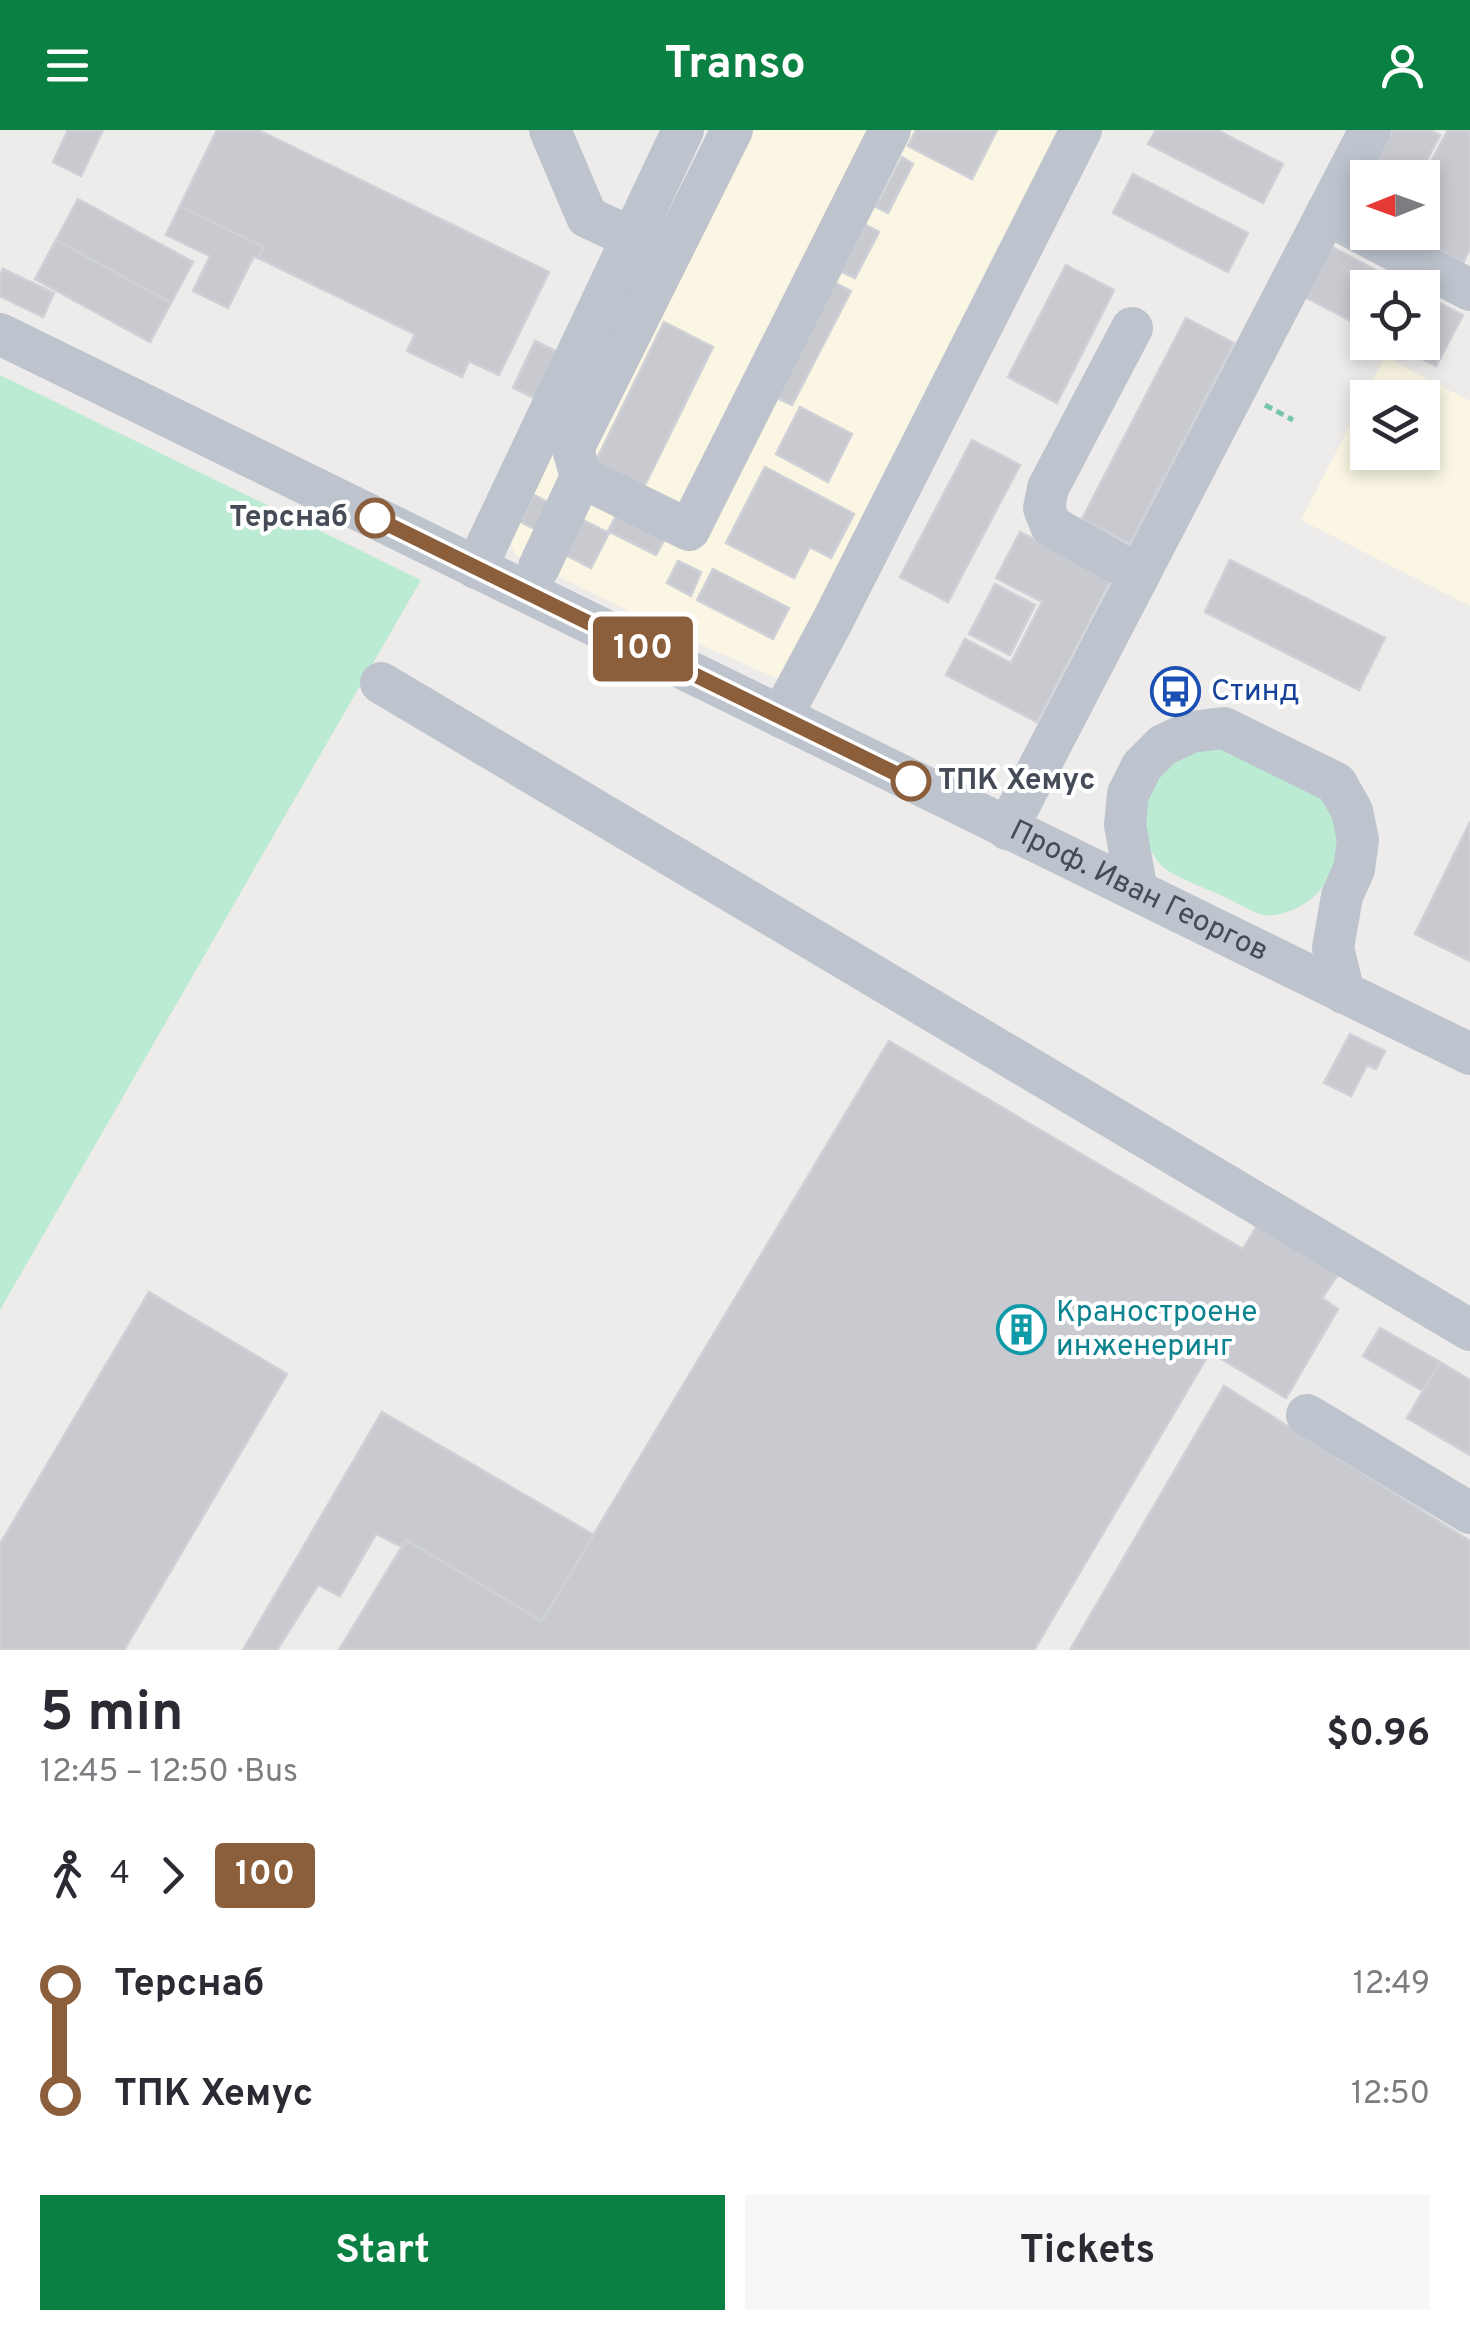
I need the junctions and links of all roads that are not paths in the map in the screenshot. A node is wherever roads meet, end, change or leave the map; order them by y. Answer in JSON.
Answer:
{"nodes":[{"id":1,"x":550,"y":130,"type":"edge"},
{"id":2,"x":683,"y":130,"type":"edge"},
{"id":3,"x":732,"y":130,"type":"edge"},
{"id":4,"x":890,"y":130,"type":"edge"},
{"id":5,"x":1082,"y":130,"type":"edge"},
{"id":6,"x":1370,"y":130,"type":"edge"},
{"id":7,"x":1326,"y":214,"type":"junction"},
{"id":8,"x":632,"y":238,"type":"junction"},
{"id":9,"x":1470,"y":290,"type":"edge"},
{"id":10,"x":1132,"y":328,"type":"dead end"},
{"id":11,"x":0,"y":334,"type":"edge"},
{"id":12,"x":581,"y":477,"type":"junction"},
{"id":13,"x":539,"y":567,"type":"dead end"},
{"id":14,"x":476,"y":568,"type":"junction"},
{"id":15,"x":1139,"y":575,"type":"junction"},
{"id":16,"x":381,"y":682,"type":"dead end"},
{"id":17,"x":780,"y":717,"type":"junction"},
{"id":18,"x":1008,"y":829,"type":"junction"},
{"id":19,"x":1136,"y":891,"type":"junction"},
{"id":20,"x":1344,"y":993,"type":"junction"},
{"id":21,"x":1470,"y":1054,"type":"edge"},
{"id":22,"x":1470,"y":1330,"type":"edge"},
{"id":23,"x":1307,"y":1414,"type":"dead end"},
{"id":24,"x":1470,"y":1513,"type":"edge"}],
"edges":[{"from":1,"to":8,"type":"street"},
{"from":2,"to":8,"type":"street"},
{"from":3,"to":12,"type":"street"},
{"from":4,"to":12,"type":"street"},
{"from":5,"to":17,"type":"street"},
{"from":6,"to":7,"type":"street"},
{"from":7,"to":9,"type":"street"},
{"from":7,"to":15,"type":"street"},
{"from":8,"to":14,"type":"street"},
{"from":10,"to":15,"type":"street"},
{"from":11,"to":14,"type":"street","name":"Проф. Иван Георгов"},
{"from":12,"to":13,"type":"street"},
{"from":14,"to":17,"type":"street","name":"Проф. Иван Георгов"},
{"from":15,"to":18,"type":"street"},
{"from":16,"to":22,"type":"street"},
{"from":17,"to":18,"type":"street","name":"Проф. Иван Георгов"},
{"from":18,"to":19,"type":"street","name":"Проф. Иван Георгов"},
{"from":19,"to":20,"type":"street","name":"Проф. Иван Георгов"},
{"from":19,"to":20,"type":"street"},
{"from":20,"to":21,"type":"street","name":"Проф. Иван Георгов"},
{"from":23,"to":24,"type":"street"}]}
